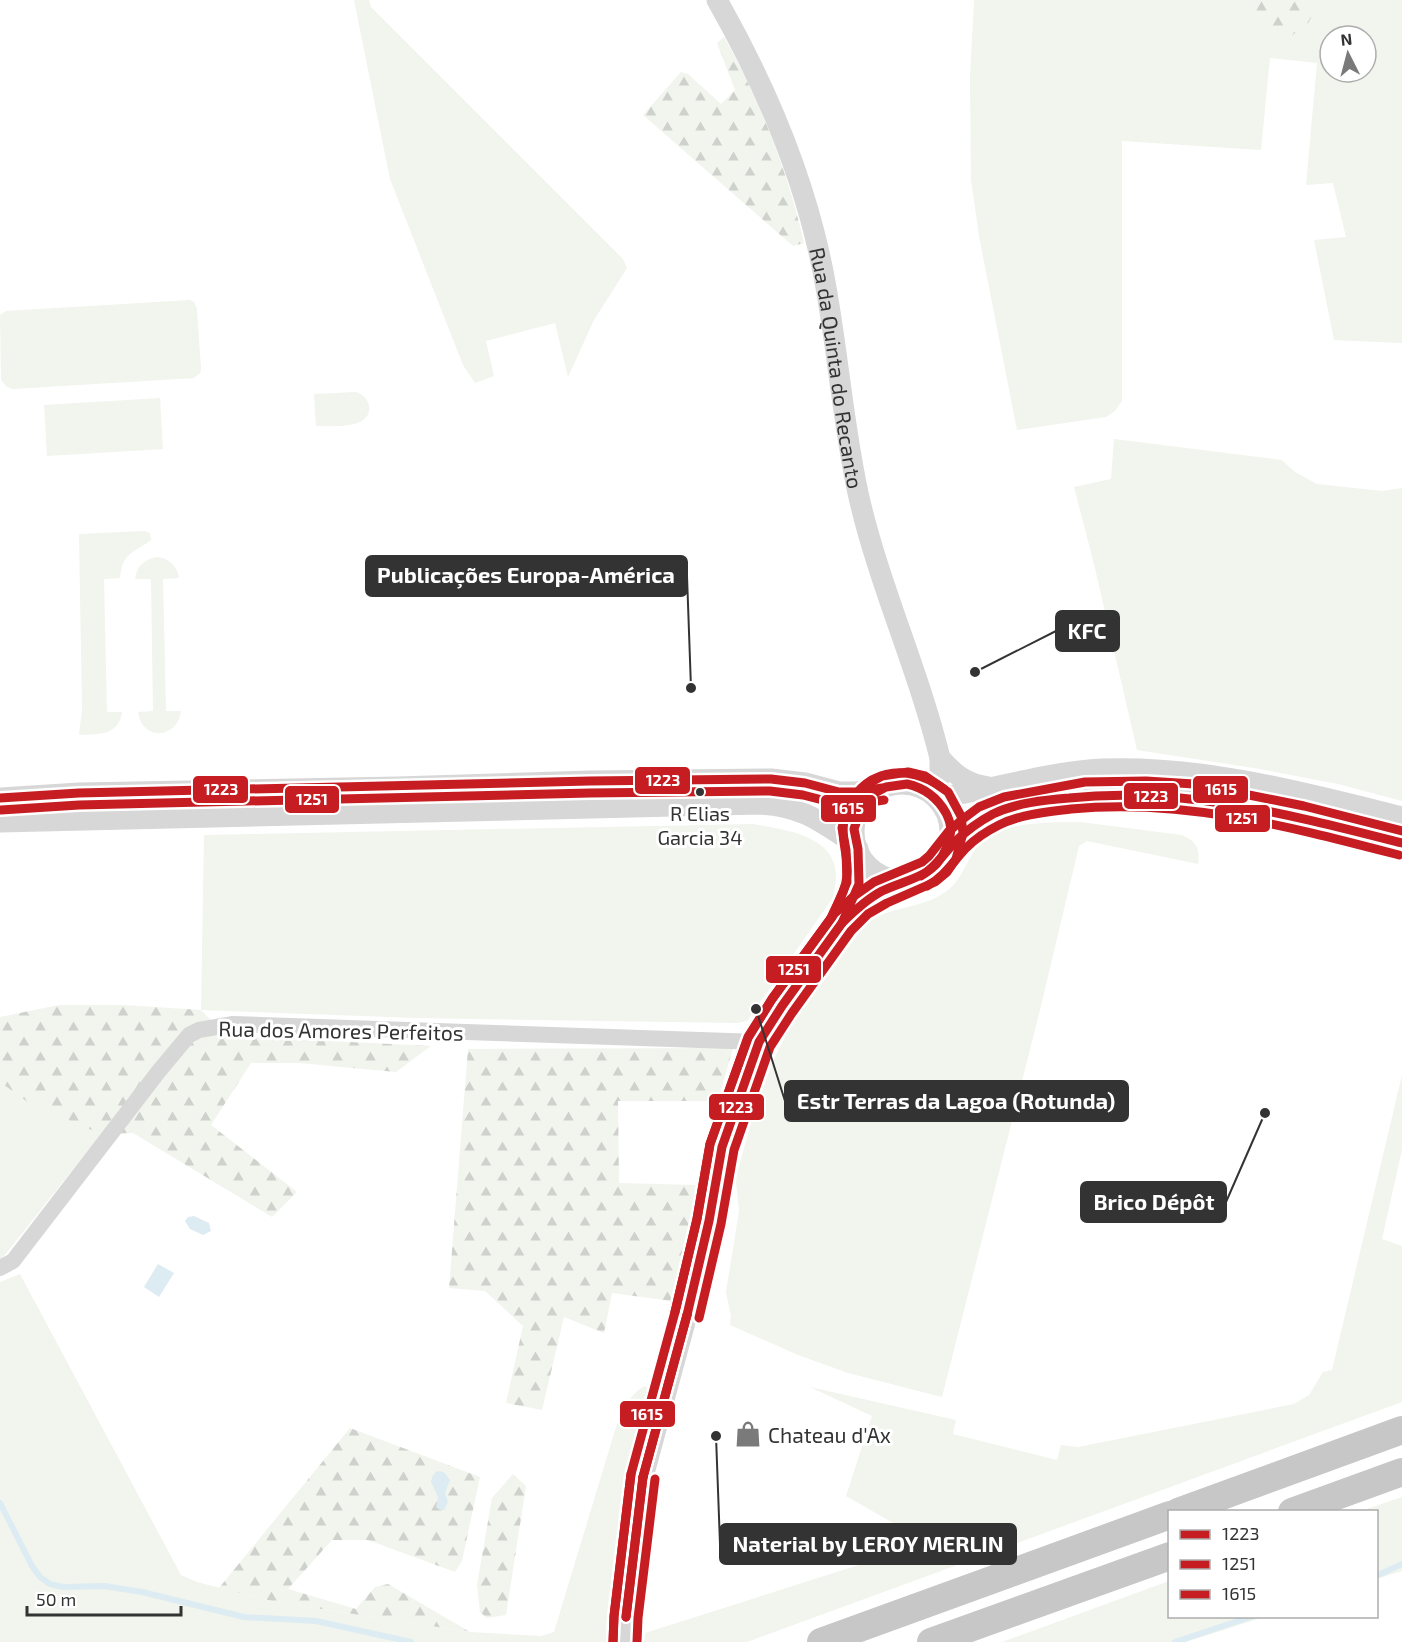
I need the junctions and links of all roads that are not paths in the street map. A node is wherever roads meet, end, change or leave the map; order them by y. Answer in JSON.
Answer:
{"nodes":[{"id":1,"x":717,"y":0,"type":"edge"},
{"id":2,"x":938,"y":751,"type":"junction"},
{"id":3,"x":907,"y":784,"type":"junction"},
{"id":4,"x":1000,"y":787,"type":"junction"},
{"id":5,"x":882,"y":788,"type":"junction"},
{"id":6,"x":936,"y":797,"type":"junction"},
{"id":7,"x":0,"y":798,"type":"edge"},
{"id":8,"x":1402,"y":817,"type":"edge"},
{"id":9,"x":0,"y":822,"type":"edge"},
{"id":10,"x":1402,"y":843,"type":"edge"},
{"id":11,"x":857,"y":847,"type":"junction"},
{"id":12,"x":945,"y":854,"type":"junction"},
{"id":13,"x":916,"y":878,"type":"junction"},
{"id":14,"x":842,"y":923,"type":"junction"},
{"id":15,"x":759,"y":1042,"type":"junction"},
{"id":16,"x":0,"y":1268,"type":"edge"},
{"id":17,"x":1402,"y":1430,"type":"edge"},
{"id":18,"x":1402,"y":1472,"type":"edge"},
{"id":19,"x":1183,"y":1510,"type":"edge"},
{"id":20,"x":1298,"y":1510,"type":"edge"},
{"id":21,"x":1168,"y":1516,"type":"edge"},
{"id":22,"x":1168,"y":1557,"type":"edge"},
{"id":23,"x":625,"y":1640,"type":"edge"},
{"id":24,"x":820,"y":1642,"type":"edge"},
{"id":25,"x":931,"y":1642,"type":"edge"}],
"edges":[{"from":1,"to":2,"type":"street","name":"Rua da Quinta do Recanto"},
{"from":2,"to":3,"type":"street"},
{"from":2,"to":4,"type":"street"},
{"from":2,"to":6,"type":"street","name":"Rua da Quinta do Recanto"},
{"from":3,"to":5,"type":"street"},
{"from":3,"to":6,"type":"street"},
{"from":4,"to":6,"type":"street"},
{"from":4,"to":8,"type":"street"},
{"from":5,"to":7,"type":"street"},
{"from":5,"to":11,"type":"street"},
{"from":6,"to":12,"type":"street"},
{"from":9,"to":11,"type":"street"},
{"from":10,"to":12,"type":"street"},
{"from":11,"to":13,"type":"street"},
{"from":11,"to":14,"type":"street"},
{"from":12,"to":13,"type":"street"},
{"from":13,"to":14,"type":"street"},
{"from":14,"to":15,"type":"street"},
{"from":15,"to":16,"type":"street","name":"Rua dos Amores Perfeitos"},
{"from":15,"to":23,"type":"street"},
{"from":17,"to":19,"type":"highway"},
{"from":18,"to":20,"type":"highway"},
{"from":21,"to":24,"type":"highway"},
{"from":22,"to":25,"type":"highway"}]}
